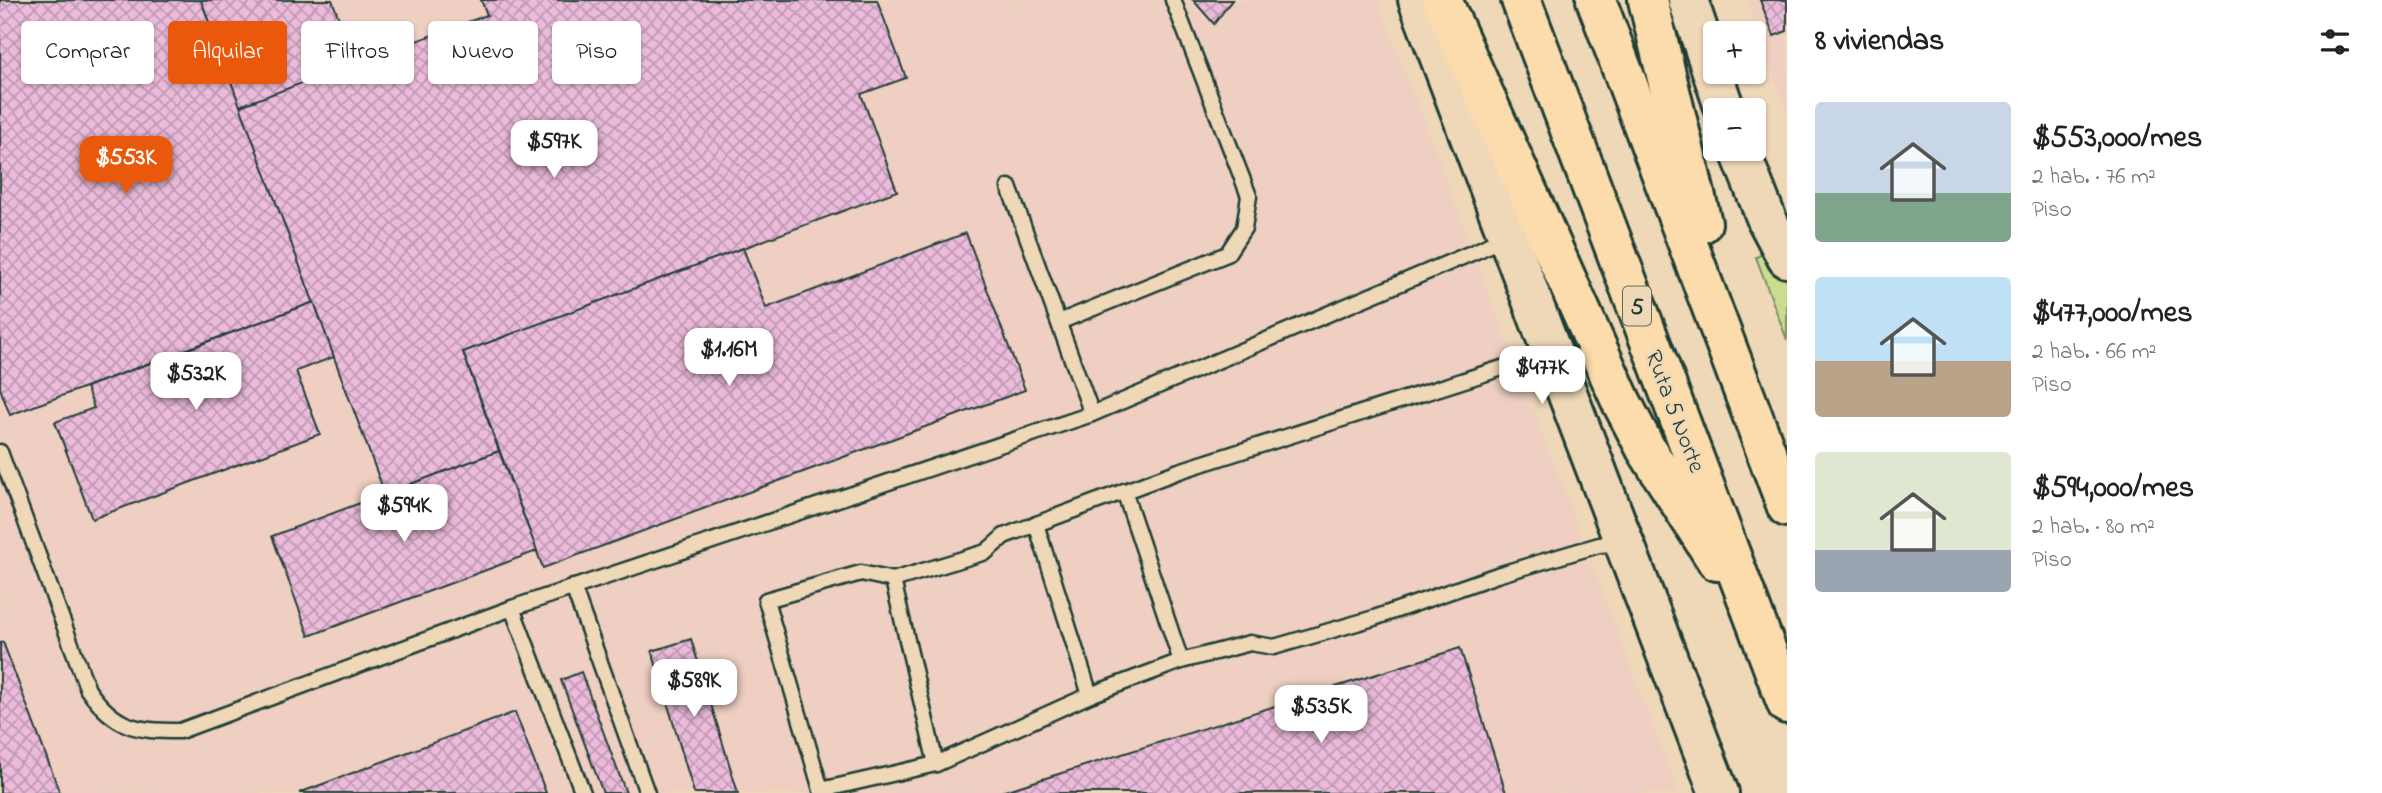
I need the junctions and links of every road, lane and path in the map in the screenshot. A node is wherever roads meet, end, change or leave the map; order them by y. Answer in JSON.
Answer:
{"nodes":[{"id":1,"x":1173,"y":0,"type":"edge"},
{"id":2,"x":1418,"y":0,"type":"edge"},
{"id":3,"x":1442,"y":0,"type":"edge"},
{"id":4,"x":1521,"y":0,"type":"edge"},
{"id":5,"x":1596,"y":0,"type":"edge"},
{"id":6,"x":1648,"y":0,"type":"edge"},
{"id":7,"x":1688,"y":0,"type":"edge"},
{"id":8,"x":1721,"y":98,"type":"edge"},
{"id":9,"x":1744,"y":161,"type":"edge"},
{"id":10,"x":1009,"y":187,"type":"dead end"},
{"id":11,"x":1508,"y":235,"type":"junction"},
{"id":12,"x":1787,"y":258,"type":"edge"},
{"id":13,"x":1059,"y":322,"type":"junction"},
{"id":14,"x":1554,"y":352,"type":"junction"},
{"id":15,"x":1739,"y":379,"type":"junction"},
{"id":16,"x":1092,"y":414,"type":"junction"},
{"id":17,"x":0,"y":452,"type":"edge"},
{"id":18,"x":1124,"y":491,"type":"junction"},
{"id":19,"x":1787,"y":507,"type":"edge"},
{"id":20,"x":1036,"y":524,"type":"junction"},
{"id":21,"x":1625,"y":542,"type":"junction"},
{"id":22,"x":893,"y":580,"type":"junction"},
{"id":23,"x":573,"y":587,"type":"junction"},
{"id":24,"x":512,"y":608,"type":"junction"},
{"id":25,"x":1752,"y":611,"type":"junction"},
{"id":26,"x":1181,"y":661,"type":"junction"},
{"id":27,"x":1090,"y":695,"type":"junction"},
{"id":28,"x":1787,"y":704,"type":"edge"},
{"id":29,"x":936,"y":764,"type":"junction"},
{"id":30,"x":583,"y":793,"type":"edge"},
{"id":31,"x":647,"y":793,"type":"edge"},
{"id":32,"x":1718,"y":793,"type":"edge"}],
"edges":[{"from":1,"to":13,"type":"lane"},
{"from":2,"to":11,"type":"main road"},
{"from":3,"to":25,"type":"highway"},
{"from":4,"to":25,"type":"highway","name":"Ruta 5 Norte","number":"5"},
{"from":5,"to":15,"type":"highway"},
{"from":6,"to":15,"type":"highway"},
{"from":7,"to":8,"type":"main road"},
{"from":9,"to":12,"type":"main road"},
{"from":10,"to":13,"type":"lane"},
{"from":11,"to":14,"type":"main road"},
{"from":11,"to":16,"type":"lane"},
{"from":13,"to":16,"type":"lane"},
{"from":14,"to":18,"type":"lane"},
{"from":14,"to":21,"type":"main road"},
{"from":15,"to":19,"type":"highway"},
{"from":16,"to":23,"type":"lane"},
{"from":17,"to":24,"type":"lane"},
{"from":18,"to":20,"type":"lane"},
{"from":18,"to":26,"type":"lane"},
{"from":20,"to":22,"type":"lane"},
{"from":20,"to":27,"type":"lane"},
{"from":21,"to":26,"type":"lane"},
{"from":21,"to":32,"type":"main road"},
{"from":22,"to":29,"type":"lane"},
{"from":22,"to":29,"type":"lane"},
{"from":23,"to":24,"type":"lane"},
{"from":23,"to":31,"type":"lane"},
{"from":24,"to":30,"type":"lane"},
{"from":25,"to":28,"type":"highway","name":"Ruta 5 Norte","number":"5"},
{"from":26,"to":27,"type":"lane"},
{"from":27,"to":29,"type":"lane"}]}
